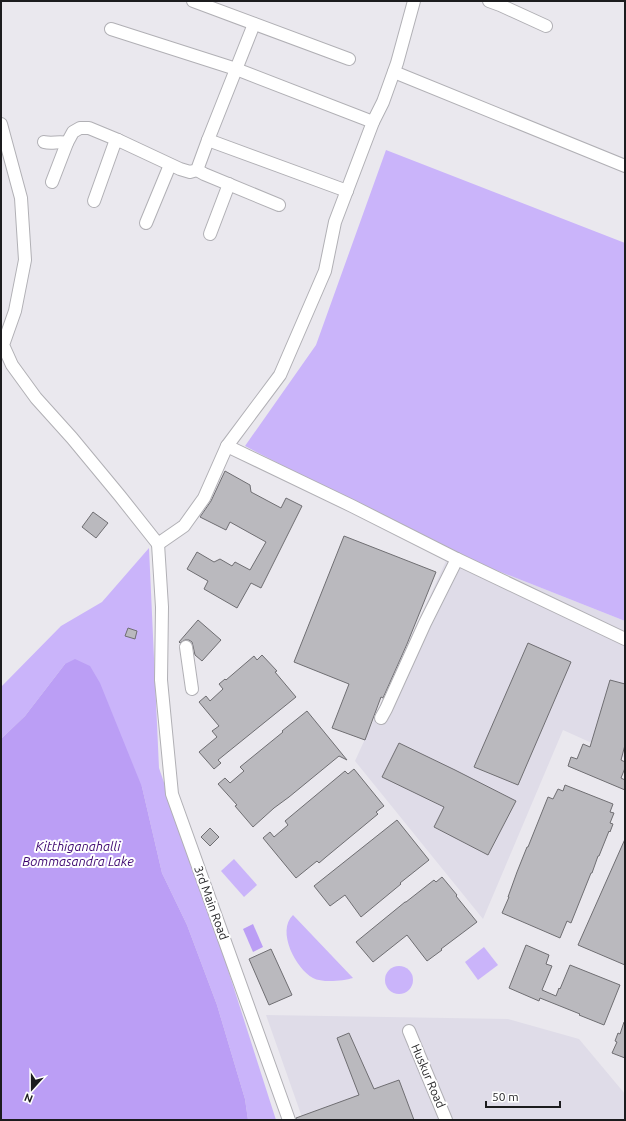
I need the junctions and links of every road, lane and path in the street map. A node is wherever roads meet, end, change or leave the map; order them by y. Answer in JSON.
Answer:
{"nodes":[{"id":1,"x":193,"y":1,"type":"edge"},
{"id":2,"x":489,"y":1,"type":"edge"},
{"id":3,"x":409,"y":3,"type":"edge"},
{"id":4,"x":254,"y":24,"type":"junction"},
{"id":5,"x":546,"y":26,"type":"dead end"},
{"id":6,"x":111,"y":29,"type":"dead end"},
{"id":7,"x":349,"y":60,"type":"dead end"},
{"id":8,"x":236,"y":69,"type":"junction"},
{"id":9,"x":394,"y":72,"type":"junction"},
{"id":10,"x":373,"y":122,"type":"junction"},
{"id":11,"x":2,"y":131,"type":"edge"},
{"id":12,"x":118,"y":140,"type":"junction"},
{"id":13,"x":208,"y":140,"type":"junction"},
{"id":14,"x":44,"y":142,"type":"dead end"},
{"id":15,"x":67,"y":143,"type":"junction"},
{"id":16,"x":170,"y":165,"type":"junction"},
{"id":17,"x":625,"y":166,"type":"edge"},
{"id":18,"x":198,"y":170,"type":"junction"},
{"id":19,"x":52,"y":182,"type":"dead end"},
{"id":20,"x":229,"y":184,"type":"junction"},
{"id":21,"x":347,"y":190,"type":"junction"},
{"id":22,"x":94,"y":201,"type":"dead end"},
{"id":23,"x":279,"y":205,"type":"dead end"},
{"id":24,"x":146,"y":223,"type":"dead end"},
{"id":25,"x":210,"y":234,"type":"dead end"},
{"id":26,"x":2,"y":345,"type":"edge"},
{"id":27,"x":227,"y":446,"type":"junction"},
{"id":28,"x":158,"y":544,"type":"junction"},
{"id":29,"x":457,"y":560,"type":"junction"},
{"id":30,"x":625,"y":639,"type":"edge"},
{"id":31,"x":186,"y":648,"type":"dead end"},
{"id":32,"x":192,"y":689,"type":"dead end"},
{"id":33,"x":381,"y":718,"type":"dead end"},
{"id":34,"x":409,"y":1031,"type":"dead end"},
{"id":35,"x":289,"y":1120,"type":"edge"},
{"id":36,"x":446,"y":1120,"type":"edge"}],
"edges":[{"from":1,"to":4,"type":"street"},
{"from":2,"to":5,"type":"street"},
{"from":3,"to":9,"type":"street"},
{"from":4,"to":7,"type":"street"},
{"from":4,"to":8,"type":"street"},
{"from":6,"to":8,"type":"street"},
{"from":8,"to":10,"type":"street"},
{"from":8,"to":13,"type":"street"},
{"from":9,"to":10,"type":"street"},
{"from":9,"to":17,"type":"street"},
{"from":10,"to":21,"type":"street"},
{"from":11,"to":26,"type":"street"},
{"from":12,"to":15,"type":"street"},
{"from":12,"to":16,"type":"street"},
{"from":12,"to":22,"type":"street"},
{"from":13,"to":18,"type":"street"},
{"from":13,"to":21,"type":"street"},
{"from":14,"to":15,"type":"street"},
{"from":15,"to":19,"type":"street"},
{"from":16,"to":18,"type":"street"},
{"from":16,"to":24,"type":"street"},
{"from":18,"to":20,"type":"street"},
{"from":20,"to":23,"type":"street"},
{"from":20,"to":25,"type":"street"},
{"from":21,"to":27,"type":"street"},
{"from":26,"to":28,"type":"street"},
{"from":27,"to":28,"type":"street"},
{"from":27,"to":29,"type":"street"},
{"from":28,"to":35,"type":"street","name":"3rd Main Road"},
{"from":29,"to":30,"type":"street"},
{"from":29,"to":33,"type":"street"},
{"from":31,"to":32,"type":"street"},
{"from":34,"to":36,"type":"street","name":"Huskur Road"}]}
